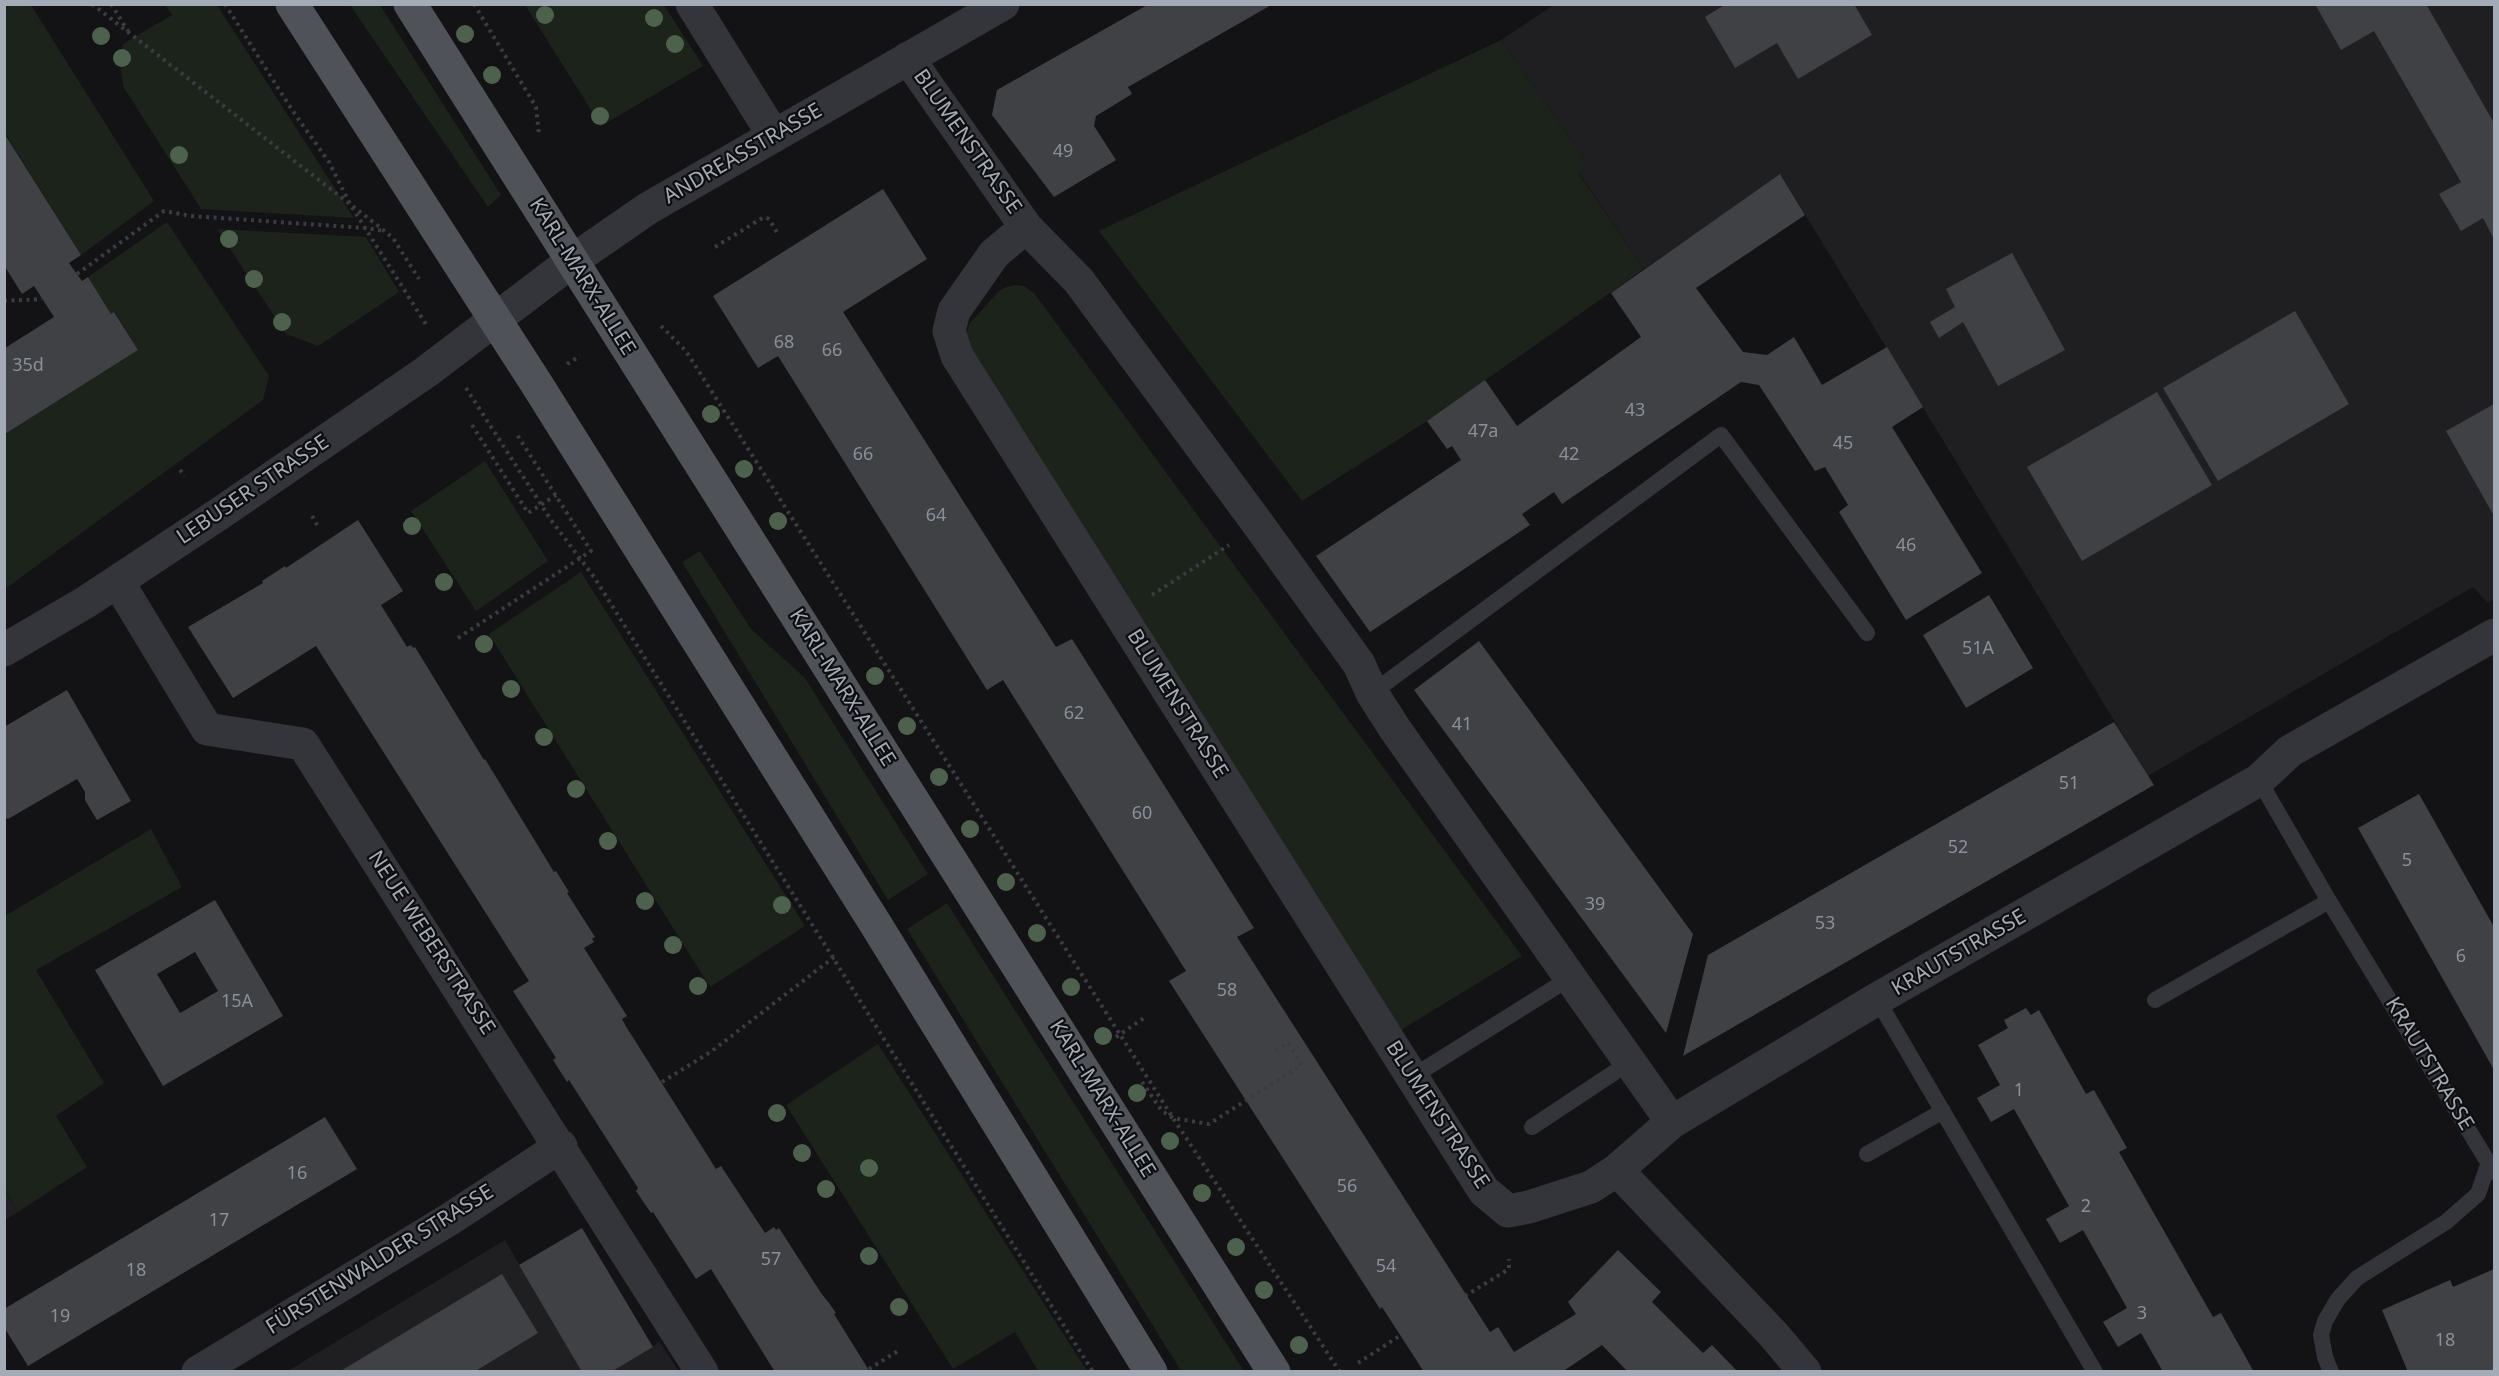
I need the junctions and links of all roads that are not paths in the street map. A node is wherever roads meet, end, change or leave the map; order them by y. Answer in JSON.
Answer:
{"nodes":[{"id":1,"x":292,"y":4,"type":"edge"},
{"id":2,"x":410,"y":4,"type":"edge"},
{"id":3,"x":692,"y":4,"type":"edge"},
{"id":4,"x":1003,"y":4,"type":"edge"},
{"id":5,"x":908,"y":58,"type":"junction"},
{"id":6,"x":774,"y":136,"type":"junction"},
{"id":7,"x":1026,"y":227,"type":"junction"},
{"id":8,"x":572,"y":261,"type":"junction"},
{"id":9,"x":495,"y":320,"type":"junction"},
{"id":10,"x":117,"y":582,"type":"junction"},
{"id":11,"x":1867,"y":633,"type":"dead end"},
{"id":12,"x":2494,"y":635,"type":"edge"},
{"id":13,"x":4,"y":650,"type":"edge"},
{"id":14,"x":1372,"y":693,"type":"junction"},
{"id":15,"x":2259,"y":780,"type":"junction"},
{"id":16,"x":2329,"y":901,"type":"junction"},
{"id":17,"x":1570,"y":978,"type":"junction"},
{"id":18,"x":1877,"y":999,"type":"junction"},
{"id":19,"x":2155,"y":1000,"type":"dead end"},
{"id":20,"x":1630,"y":1062,"type":"junction"},
{"id":21,"x":1412,"y":1077,"type":"junction"},
{"id":22,"x":1943,"y":1111,"type":"junction"},
{"id":23,"x":1672,"y":1122,"type":"junction"},
{"id":24,"x":1532,"y":1126,"type":"dead end"},
{"id":25,"x":561,"y":1146,"type":"junction"},
{"id":26,"x":1867,"y":1154,"type":"dead end"},
{"id":27,"x":2492,"y":1167,"type":"edge"},
{"id":28,"x":1617,"y":1170,"type":"junction"},
{"id":29,"x":198,"y":1371,"type":"edge"},
{"id":30,"x":702,"y":1371,"type":"edge"},
{"id":31,"x":1151,"y":1371,"type":"edge"},
{"id":32,"x":1274,"y":1371,"type":"edge"},
{"id":33,"x":1805,"y":1371,"type":"edge"},
{"id":34,"x":2095,"y":1371,"type":"edge"},
{"id":35,"x":2331,"y":1371,"type":"edge"}],
"edges":[{"from":1,"to":9,"type":"main road"},
{"from":2,"to":8,"type":"main road","name":"KARL-MARX-ALLEE"},
{"from":3,"to":6,"type":"street"},
{"from":4,"to":5,"type":"street","name":"ANDREASSTRASSE"},
{"from":5,"to":6,"type":"street","name":"ANDREASSTRASSE"},
{"from":5,"to":7,"type":"street","name":"BLUMENSTRASSE"},
{"from":6,"to":8,"type":"street","name":"ANDREASSTRASSE"},
{"from":7,"to":14,"type":"street","name":"BLUMENSTRASSE"},
{"from":7,"to":21,"type":"street","name":"BLUMENSTRASSE"},
{"from":8,"to":9,"type":"street","name":"ANDREASSTRASSE"},
{"from":8,"to":32,"type":"main road","name":"KARL-MARX-ALLEE"},
{"from":9,"to":10,"type":"street","name":"LEBUSER STRASSE"},
{"from":9,"to":31,"type":"main road"},
{"from":10,"to":13,"type":"street","name":"LEBUSER STRASSE"},
{"from":10,"to":25,"type":"street","name":"NEUE WEBERSTRASSE"},
{"from":11,"to":14,"type":"lane"},
{"from":12,"to":15,"type":"street","name":"KRAUTSTRASSE"},
{"from":14,"to":17,"type":"street","name":"BLUMENSTRASSE"},
{"from":15,"to":16,"type":"lane","name":"KRAUTSTRASSE"},
{"from":15,"to":18,"type":"street","name":"KRAUTSTRASSE"},
{"from":16,"to":19,"type":"lane"},
{"from":16,"to":27,"type":"lane","name":"KRAUTSTRASSE"},
{"from":17,"to":20,"type":"street","name":"BLUMENSTRASSE"},
{"from":17,"to":21,"type":"lane"},
{"from":18,"to":22,"type":"lane","name":"KRAUTSTRASSE"},
{"from":18,"to":23,"type":"street","name":"KRAUTSTRASSE"},
{"from":20,"to":23,"type":"street","name":"BLUMENSTRASSE"},
{"from":20,"to":24,"type":"lane"},
{"from":21,"to":28,"type":"street","name":"BLUMENSTRASSE"},
{"from":22,"to":26,"type":"lane"},
{"from":22,"to":34,"type":"lane","name":"KRAUTSTRASSE"},
{"from":23,"to":28,"type":"street","name":"BLUMENSTRASSE"},
{"from":25,"to":29,"type":"street","name":"FÜRSTENWALDER STRASSE"},
{"from":25,"to":30,"type":"street","name":"NEUE WEBERSTRASSE"},
{"from":27,"to":35,"type":"lane","name":"KRAUTSTRASSE"},
{"from":28,"to":33,"type":"street"}]}
